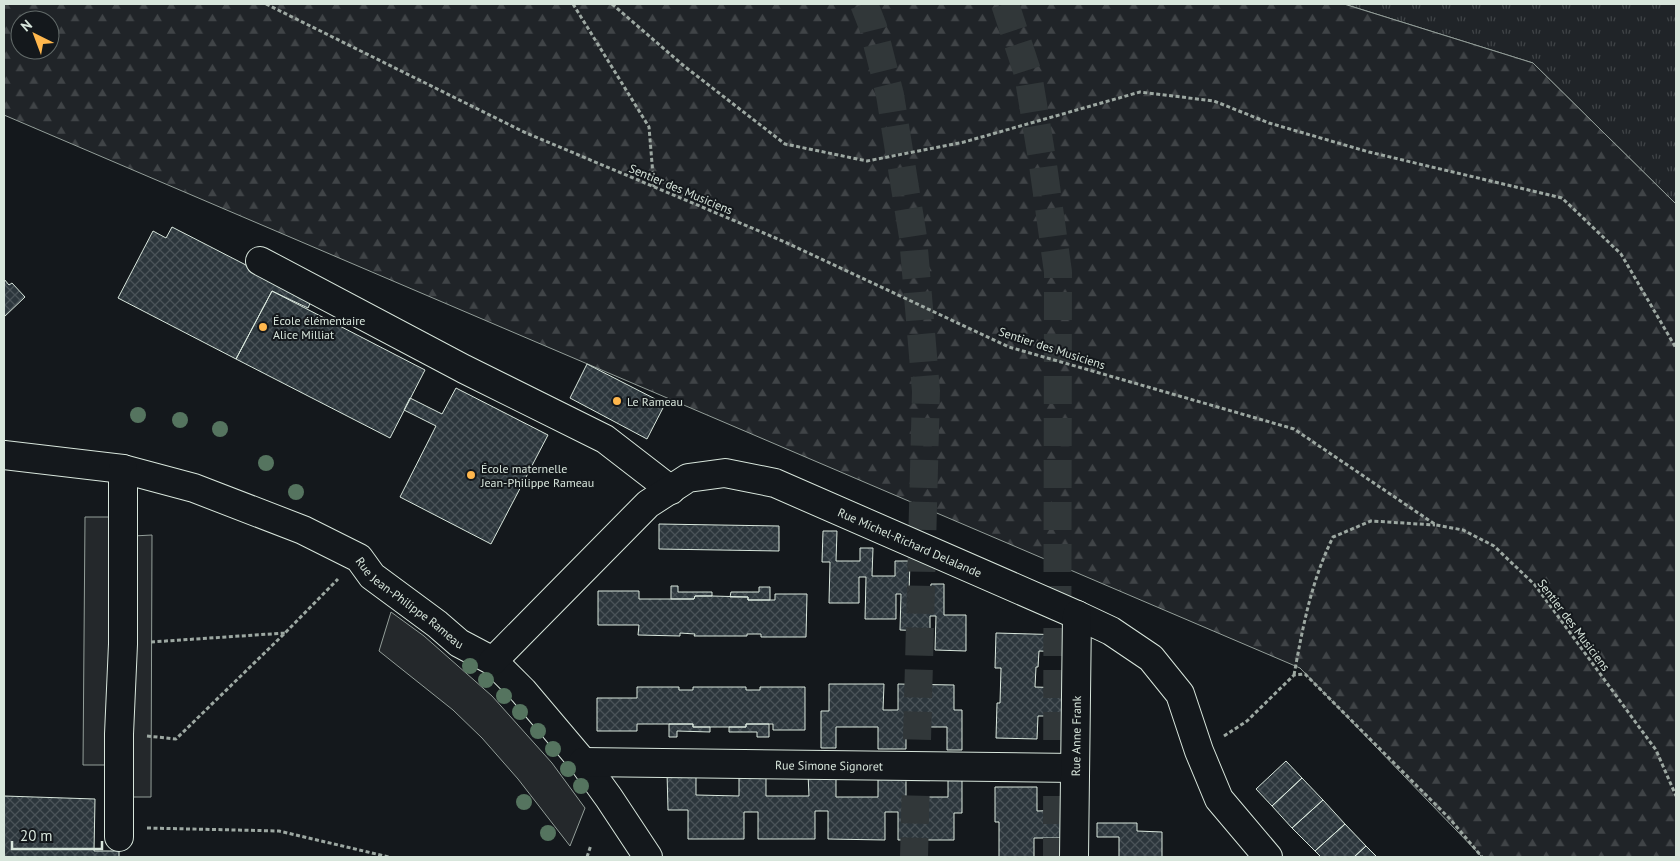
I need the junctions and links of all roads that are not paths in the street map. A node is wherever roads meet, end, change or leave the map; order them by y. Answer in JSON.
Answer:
{"nodes":[{"id":1,"x":260,"y":261,"type":"dead end"},
{"id":2,"x":4,"y":455,"type":"edge"},
{"id":3,"x":122,"y":469,"type":"junction"},
{"id":4,"x":671,"y":490,"type":"junction"},
{"id":5,"x":1077,"y":615,"type":"junction"},
{"id":6,"x":493,"y":662,"type":"junction"},
{"id":7,"x":583,"y":762,"type":"junction"},
{"id":8,"x":1075,"y":768,"type":"junction"},
{"id":9,"x":119,"y":832,"type":"road end"},
{"id":10,"x":648,"y":857,"type":"edge"},
{"id":11,"x":1074,"y":857,"type":"edge"},
{"id":12,"x":1268,"y":857,"type":"edge"}],
"edges":[{"from":1,"to":4,"type":"street"},
{"from":2,"to":3,"type":"street","name":"Rue Jean-Philippe Rameau"},
{"from":3,"to":6,"type":"street","name":"Rue Jean-Philippe Rameau"},
{"from":3,"to":9,"type":"street"},
{"from":4,"to":5,"type":"street","name":"Rue Michel-Richard Delalande"},
{"from":4,"to":6,"type":"street","name":"Rue Michel-Richard Delalande"},
{"from":5,"to":8,"type":"street","name":"Rue Anne Frank"},
{"from":5,"to":12,"type":"street","name":"Rue Michel-Richard Delalande"},
{"from":6,"to":7,"type":"street","name":"Rue Jean-Philippe Rameau"},
{"from":7,"to":8,"type":"street","name":"Rue Simone Signoret"},
{"from":7,"to":10,"type":"street","name":"Rue Jean-Philippe Rameau"},
{"from":8,"to":11,"type":"street","name":"Rue Anne Frank"}]}
